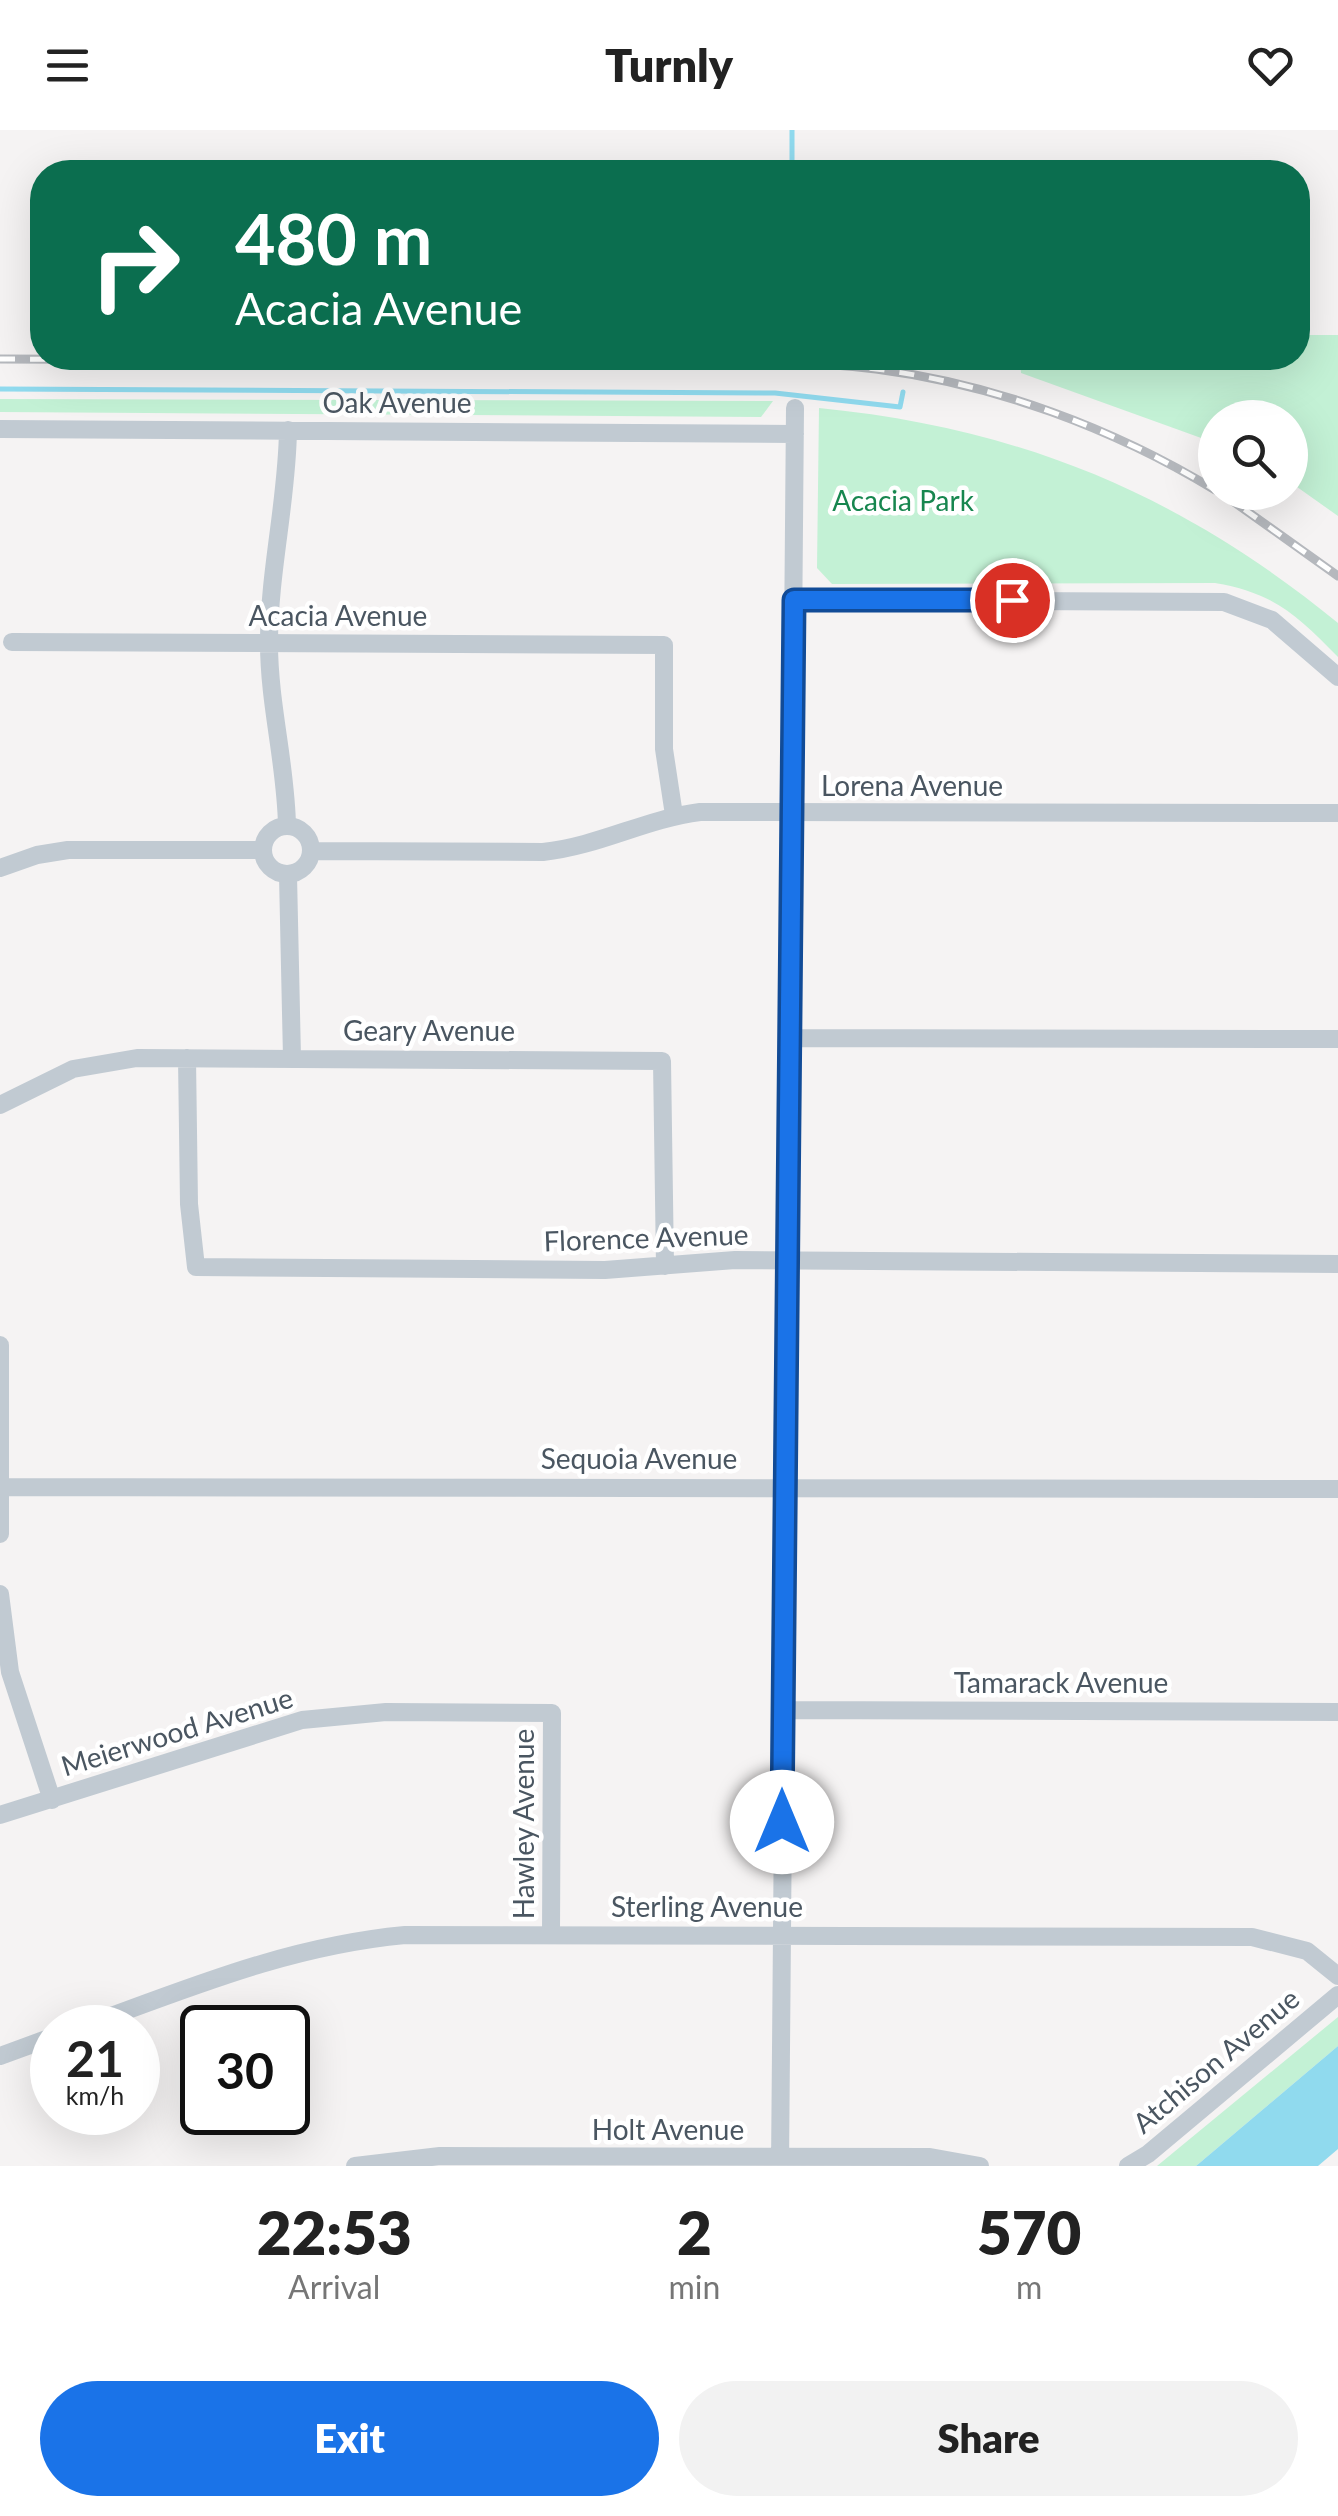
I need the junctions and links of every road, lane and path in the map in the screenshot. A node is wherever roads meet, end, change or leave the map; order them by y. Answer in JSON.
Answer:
{"nodes":[{"id":1,"x":794,"y":408,"type":"dead end"},
{"id":2,"x":0,"y":428,"type":"edge"},
{"id":3,"x":288,"y":430,"type":"junction"},
{"id":4,"x":794,"y":434,"type":"junction"},
{"id":5,"x":794,"y":600,"type":"junction"},
{"id":6,"x":12,"y":642,"type":"dead end"},
{"id":7,"x":269,"y":643,"type":"junction"},
{"id":8,"x":1338,"y":677,"type":"edge"},
{"id":9,"x":794,"y":813,"type":"junction"},
{"id":10,"x":1338,"y":814,"type":"edge"},
{"id":11,"x":674,"y":815,"type":"junction"},
{"id":12,"x":287,"y":826,"type":"junction"},
{"id":13,"x":262,"y":850,"type":"junction"},
{"id":14,"x":312,"y":851,"type":"junction"},
{"id":15,"x":0,"y":868,"type":"edge"},
{"id":16,"x":288,"y":875,"type":"junction"},
{"id":17,"x":792,"y":1038,"type":"junction"},
{"id":18,"x":1338,"y":1039,"type":"edge"},
{"id":19,"x":188,"y":1058,"type":"junction"},
{"id":20,"x":292,"y":1058,"type":"junction"},
{"id":21,"x":0,"y":1105,"type":"edge"},
{"id":22,"x":790,"y":1261,"type":"junction"},
{"id":23,"x":1338,"y":1264,"type":"edge"},
{"id":24,"x":665,"y":1266,"type":"junction"},
{"id":25,"x":0,"y":1345,"type":"edge"},
{"id":26,"x":785,"y":1486,"type":"junction"},
{"id":27,"x":0,"y":1487,"type":"edge"},
{"id":28,"x":1338,"y":1488,"type":"edge"},
{"id":29,"x":0,"y":1534,"type":"edge"},
{"id":30,"x":0,"y":1594,"type":"edge"},
{"id":31,"x":783,"y":1710,"type":"junction"},
{"id":32,"x":1338,"y":1712,"type":"edge"},
{"id":33,"x":552,"y":1713,"type":"joint"},
{"id":34,"x":52,"y":1800,"type":"junction"},
{"id":35,"x":0,"y":1815,"type":"edge"},
{"id":36,"x":550,"y":1934,"type":"junction"},
{"id":37,"x":782,"y":1935,"type":"junction"},
{"id":38,"x":1338,"y":1976,"type":"edge"},
{"id":39,"x":1338,"y":1995,"type":"edge"},
{"id":40,"x":142,"y":2005,"type":"edge"},
{"id":41,"x":30,"y":2045,"type":"edge"},
{"id":42,"x":0,"y":2056,"type":"edge"},
{"id":43,"x":780,"y":2162,"type":"edge"},
{"id":44,"x":356,"y":2166,"type":"edge"},
{"id":45,"x":980,"y":2166,"type":"edge"},
{"id":46,"x":1128,"y":2166,"type":"edge"}],
"edges":[{"from":1,"to":4,"type":"street"},
{"from":2,"to":3,"type":"street","name":"Oak Avenue"},
{"from":3,"to":4,"type":"street","name":"Oak Avenue"},
{"from":3,"to":7,"type":"street"},
{"from":4,"to":5,"type":"street"},
{"from":5,"to":8,"type":"street"},
{"from":5,"to":9,"type":"street"},
{"from":6,"to":7,"type":"street","name":"Acacia Avenue"},
{"from":7,"to":11,"type":"street","name":"Acacia Avenue"},
{"from":7,"to":12,"type":"street"},
{"from":9,"to":10,"type":"street","name":"Lorena Avenue"},
{"from":9,"to":11,"type":"street","name":"Lorena Avenue"},
{"from":9,"to":17,"type":"street"},
{"from":11,"to":14,"type":"street","name":"Lorena Avenue"},
{"from":12,"to":13,"type":"street"},
{"from":12,"to":14,"type":"street"},
{"from":13,"to":15,"type":"street"},
{"from":13,"to":16,"type":"street"},
{"from":14,"to":16,"type":"street"},
{"from":16,"to":20,"type":"street"},
{"from":17,"to":18,"type":"street"},
{"from":17,"to":22,"type":"street"},
{"from":19,"to":20,"type":"street","name":"Geary Avenue"},
{"from":19,"to":21,"type":"street","name":"Geary Avenue"},
{"from":19,"to":24,"type":"street","name":"Florence Avenue"},
{"from":20,"to":24,"type":"street","name":"Geary Avenue"},
{"from":22,"to":23,"type":"street","name":"Florence Avenue"},
{"from":22,"to":24,"type":"street","name":"Florence Avenue"},
{"from":22,"to":26,"type":"street"},
{"from":25,"to":27,"type":"street"},
{"from":26,"to":27,"type":"street","name":"Sequoia Avenue"},
{"from":26,"to":28,"type":"street","name":"Sequoia Avenue"},
{"from":26,"to":31,"type":"street"},
{"from":27,"to":29,"type":"street"},
{"from":30,"to":34,"type":"street"},
{"from":31,"to":32,"type":"street","name":"Tamarack Avenue"},
{"from":31,"to":37,"type":"street"},
{"from":33,"to":34,"type":"street","name":"Meierwood Avenue"},
{"from":33,"to":36,"type":"street","name":"Hawley Avenue"},
{"from":34,"to":35,"type":"street","name":"Meierwood Avenue"},
{"from":36,"to":37,"type":"street","name":"Sterling Avenue"},
{"from":36,"to":40,"type":"street","name":"Sterling Avenue"},
{"from":37,"to":38,"type":"street","name":"Sterling Avenue"},
{"from":37,"to":43,"type":"street"},
{"from":39,"to":46,"type":"street","name":"Atchison Avenue"},
{"from":41,"to":42,"type":"street"},
{"from":43,"to":44,"type":"street","name":"Holt Avenue"},
{"from":43,"to":45,"type":"street","name":"Holt Avenue"}]}
